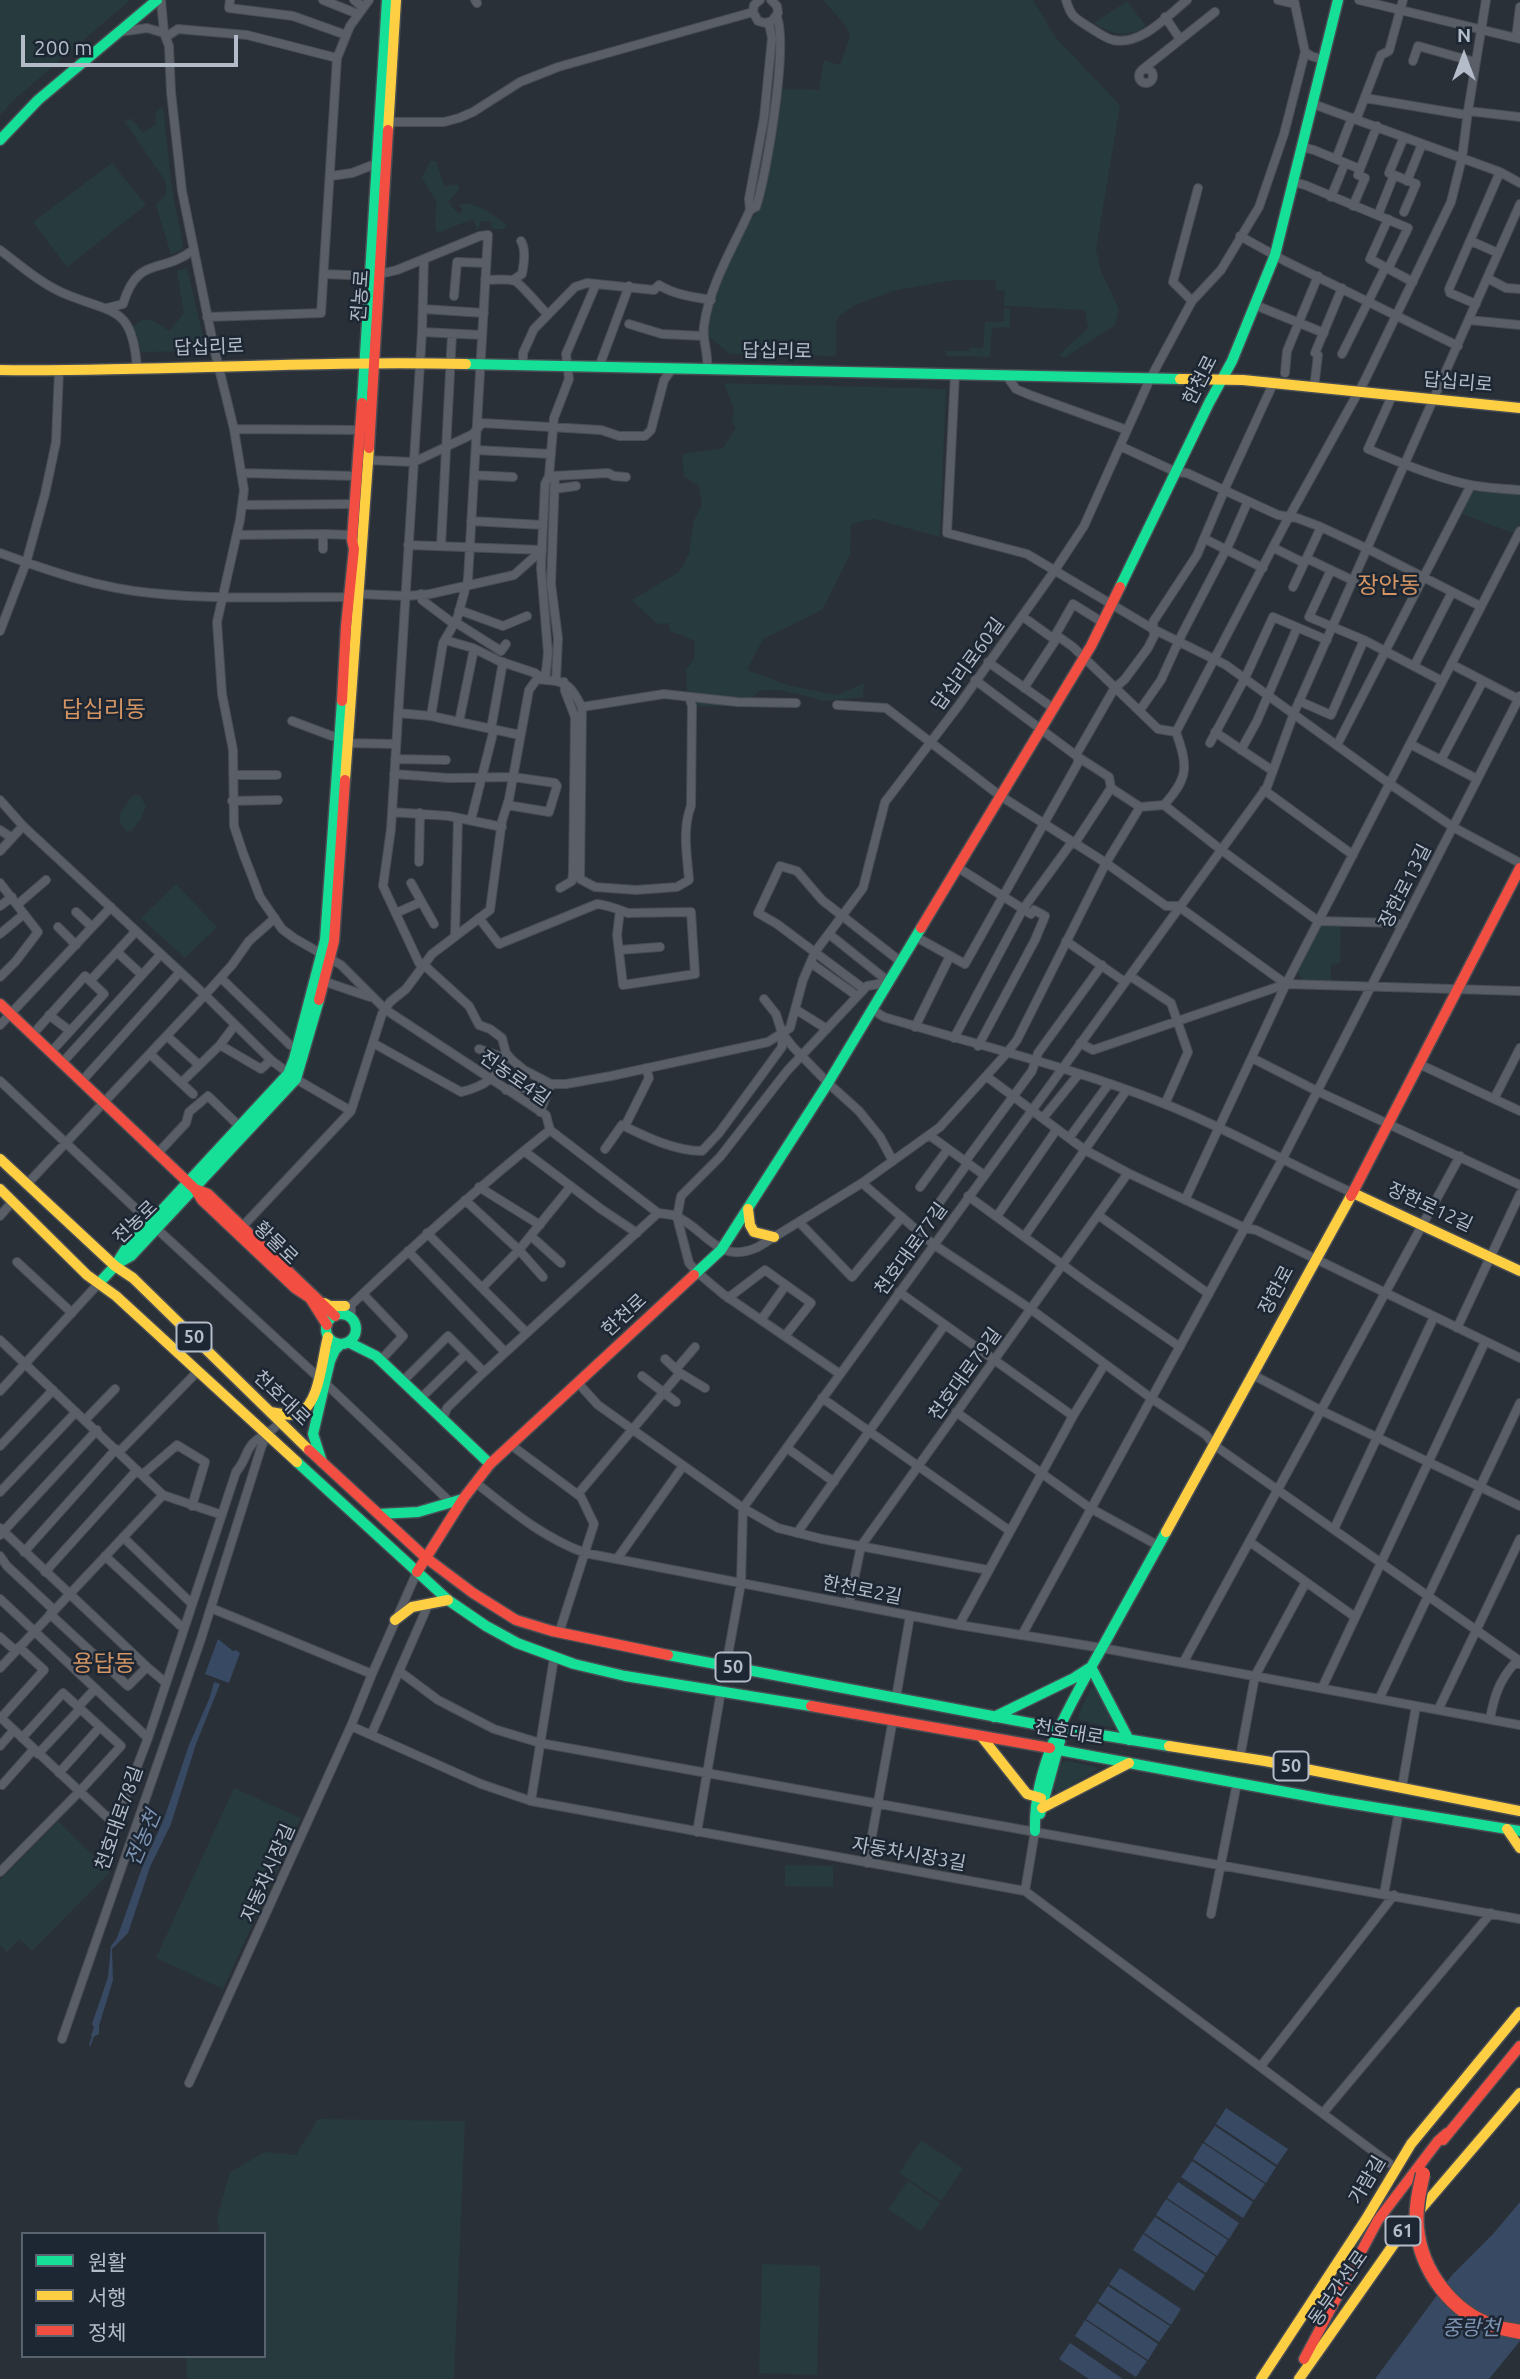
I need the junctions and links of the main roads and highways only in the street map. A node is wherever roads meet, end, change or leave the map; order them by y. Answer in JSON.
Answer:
{"nodes":[{"id":1,"x":159,"y":0,"type":"edge"},
{"id":2,"x":387,"y":0,"type":"edge"},
{"id":3,"x":396,"y":0,"type":"edge"},
{"id":4,"x":1338,"y":0,"type":"edge"},
{"id":5,"x":386,"y":122,"type":"junction"},
{"id":6,"x":0,"y":140,"type":"edge"},
{"id":7,"x":376,"y":275,"type":"junction"},
{"id":8,"x":370,"y":362,"type":"junction"},
{"id":9,"x":0,"y":370,"type":"edge"},
{"id":10,"x":1221,"y":380,"type":"junction"},
{"id":11,"x":1520,"y":408,"type":"edge"},
{"id":12,"x":354,"y":596,"type":"junction"},
{"id":13,"x":1520,"y":868,"type":"edge"},
{"id":14,"x":325,"y":955,"type":"junction"},
{"id":15,"x":5,"y":1009,"type":"edge"},
{"id":16,"x":292,"y":1076,"type":"junction"},
{"id":17,"x":0,"y":1159,"type":"edge"},
{"id":18,"x":192,"y":1186,"type":"junction"},
{"id":19,"x":0,"y":1189,"type":"edge"},
{"id":20,"x":1353,"y":1193,"type":"junction"},
{"id":21,"x":748,"y":1209,"type":"junction"},
{"id":22,"x":774,"y":1237,"type":"road end"},
{"id":23,"x":115,"y":1266,"type":"junction"},
{"id":24,"x":1520,"y":1271,"type":"edge"},
{"id":25,"x":99,"y":1283,"type":"junction"},
{"id":26,"x":343,"y":1326,"type":"junction"},
{"id":27,"x":320,"y":1387,"type":"junction"},
{"id":28,"x":275,"y":1418,"type":"junction"},
{"id":29,"x":322,"y":1462,"type":"junction"},
{"id":30,"x":490,"y":1464,"type":"junction"},
{"id":31,"x":463,"y":1499,"type":"junction"},
{"id":32,"x":379,"y":1514,"type":"junction"},
{"id":33,"x":425,"y":1557,"type":"junction"},
{"id":34,"x":417,"y":1572,"type":"junction"},
{"id":35,"x":448,"y":1600,"type":"junction"},
{"id":36,"x":395,"y":1620,"type":"road end"},
{"id":37,"x":1091,"y":1667,"type":"junction"},
{"id":38,"x":994,"y":1717,"type":"junction"},
{"id":39,"x":1062,"y":1728,"type":"junction"},
{"id":40,"x":981,"y":1736,"type":"junction"},
{"id":41,"x":1129,"y":1740,"type":"junction"},
{"id":42,"x":1054,"y":1749,"type":"junction"},
{"id":43,"x":1129,"y":1763,"type":"junction"},
{"id":44,"x":1037,"y":1801,"type":"junction"},
{"id":45,"x":1520,"y":1811,"type":"edge"},
{"id":46,"x":1513,"y":1830,"type":"edge"},
{"id":47,"x":1035,"y":1831,"type":"road end"},
{"id":48,"x":1520,"y":1848,"type":"edge"},
{"id":49,"x":1520,"y":2012,"type":"edge"},
{"id":50,"x":1520,"y":2046,"type":"edge"},
{"id":51,"x":1520,"y":2093,"type":"edge"},
{"id":52,"x":1447,"y":2133,"type":"junction"},
{"id":53,"x":1520,"y":2332,"type":"edge"},
{"id":54,"x":1261,"y":2379,"type":"edge"},
{"id":55,"x":1297,"y":2379,"type":"edge"}],
"edges":[{"from":1,"to":6,"type":"main road"},
{"from":2,"to":5,"type":"main road","name":"전농로"},
{"from":3,"to":5,"type":"main road","name":"전농로"},
{"from":4,"to":10,"type":"main road","name":"한천로"},
{"from":5,"to":7,"type":"main road","name":"전농로"},
{"from":5,"to":7,"type":"main road","name":"전농로"},
{"from":7,"to":8,"type":"main road","name":"전농로"},
{"from":8,"to":9,"type":"main road","name":"답십리로"},
{"from":8,"to":10,"type":"main road","name":"답십리로"},
{"from":8,"to":12,"type":"main road","name":"전농로"},
{"from":8,"to":12,"type":"main road","name":"전농로"},
{"from":10,"to":11,"type":"main road","name":"답십리로"},
{"from":10,"to":21,"type":"main road","name":"한천로"},
{"from":12,"to":14,"type":"main road","name":"전농로"},
{"from":13,"to":20,"type":"main road","name":"장한로"},
{"from":14,"to":16,"type":"main road","name":"전농로"},
{"from":14,"to":16,"type":"main road","name":"전농로"},
{"from":15,"to":18,"type":"main road","name":"황물로"},
{"from":16,"to":18,"type":"main road","name":"전농로"},
{"from":17,"to":23,"type":"main road","name":"천호대로","number":"50"},
{"from":18,"to":23,"type":"main road","name":"전농로"},
{"from":18,"to":26,"type":"main road","name":"황물로"},
{"from":18,"to":26,"type":"main road","name":"황물로"},
{"from":19,"to":25,"type":"main road","name":"천호대로","number":"50"},
{"from":20,"to":24,"type":"main road","name":"장한로12길"},
{"from":20,"to":37,"type":"main road","name":"장한로"},
{"from":21,"to":22,"type":"main road"},
{"from":21,"to":30,"type":"main road","name":"한천로"},
{"from":23,"to":25,"type":"main road","name":"전농로"},
{"from":23,"to":28,"type":"main road","name":"천호대로","number":"50"},
{"from":25,"to":34,"type":"main road","name":"천호대로","number":"50"},
{"from":26,"to":27,"type":"main road"},
{"from":26,"to":27,"type":"main road"},
{"from":26,"to":30,"type":"main road","name":"황물로"},
{"from":27,"to":28,"type":"main road"},
{"from":27,"to":29,"type":"main road"},
{"from":28,"to":29,"type":"main road","name":"천호대로","number":"50"},
{"from":29,"to":32,"type":"main road","name":"천호대로","number":"50"},
{"from":30,"to":31,"type":"main road","name":"한천로"},
{"from":31,"to":32,"type":"main road"},
{"from":31,"to":33,"type":"main road","name":"한천로"},
{"from":32,"to":33,"type":"main road","name":"천호대로","number":"50"},
{"from":33,"to":34,"type":"main road"},
{"from":33,"to":38,"type":"main road","name":"천호대로","number":"50"},
{"from":34,"to":35,"type":"main road","name":"천호대로","number":"50"},
{"from":35,"to":36,"type":"main road"},
{"from":35,"to":40,"type":"main road","name":"천호대로","number":"50"},
{"from":37,"to":38,"type":"main road"},
{"from":37,"to":39,"type":"main road","name":"장한로"},
{"from":37,"to":41,"type":"main road"},
{"from":38,"to":39,"type":"main road","name":"천호대로","number":"50"},
{"from":39,"to":41,"type":"main road","name":"천호대로","number":"50"},
{"from":39,"to":42,"type":"main road","name":"장한로"},
{"from":40,"to":42,"type":"main road","name":"천호대로","number":"50"},
{"from":40,"to":44,"type":"main road"},
{"from":41,"to":45,"type":"main road","name":"천호대로","number":"50"},
{"from":42,"to":43,"type":"main road","name":"천호대로","number":"50"},
{"from":42,"to":44,"type":"main road","name":"장한로"},
{"from":43,"to":44,"type":"main road"},
{"from":43,"to":46,"type":"main road","name":"천호대로","number":"50"},
{"from":44,"to":47,"type":"main road","name":"장한로"},
{"from":46,"to":48,"type":"main road"},
{"from":49,"to":54,"type":"main road","name":"가람길"},
{"from":50,"to":52,"type":"main road"},
{"from":51,"to":55,"type":"main road","name":"동부간선로","number":"61"},
{"from":52,"to":53,"type":"main road","bridge":true},
{"from":52,"to":55,"type":"main road"}]}
